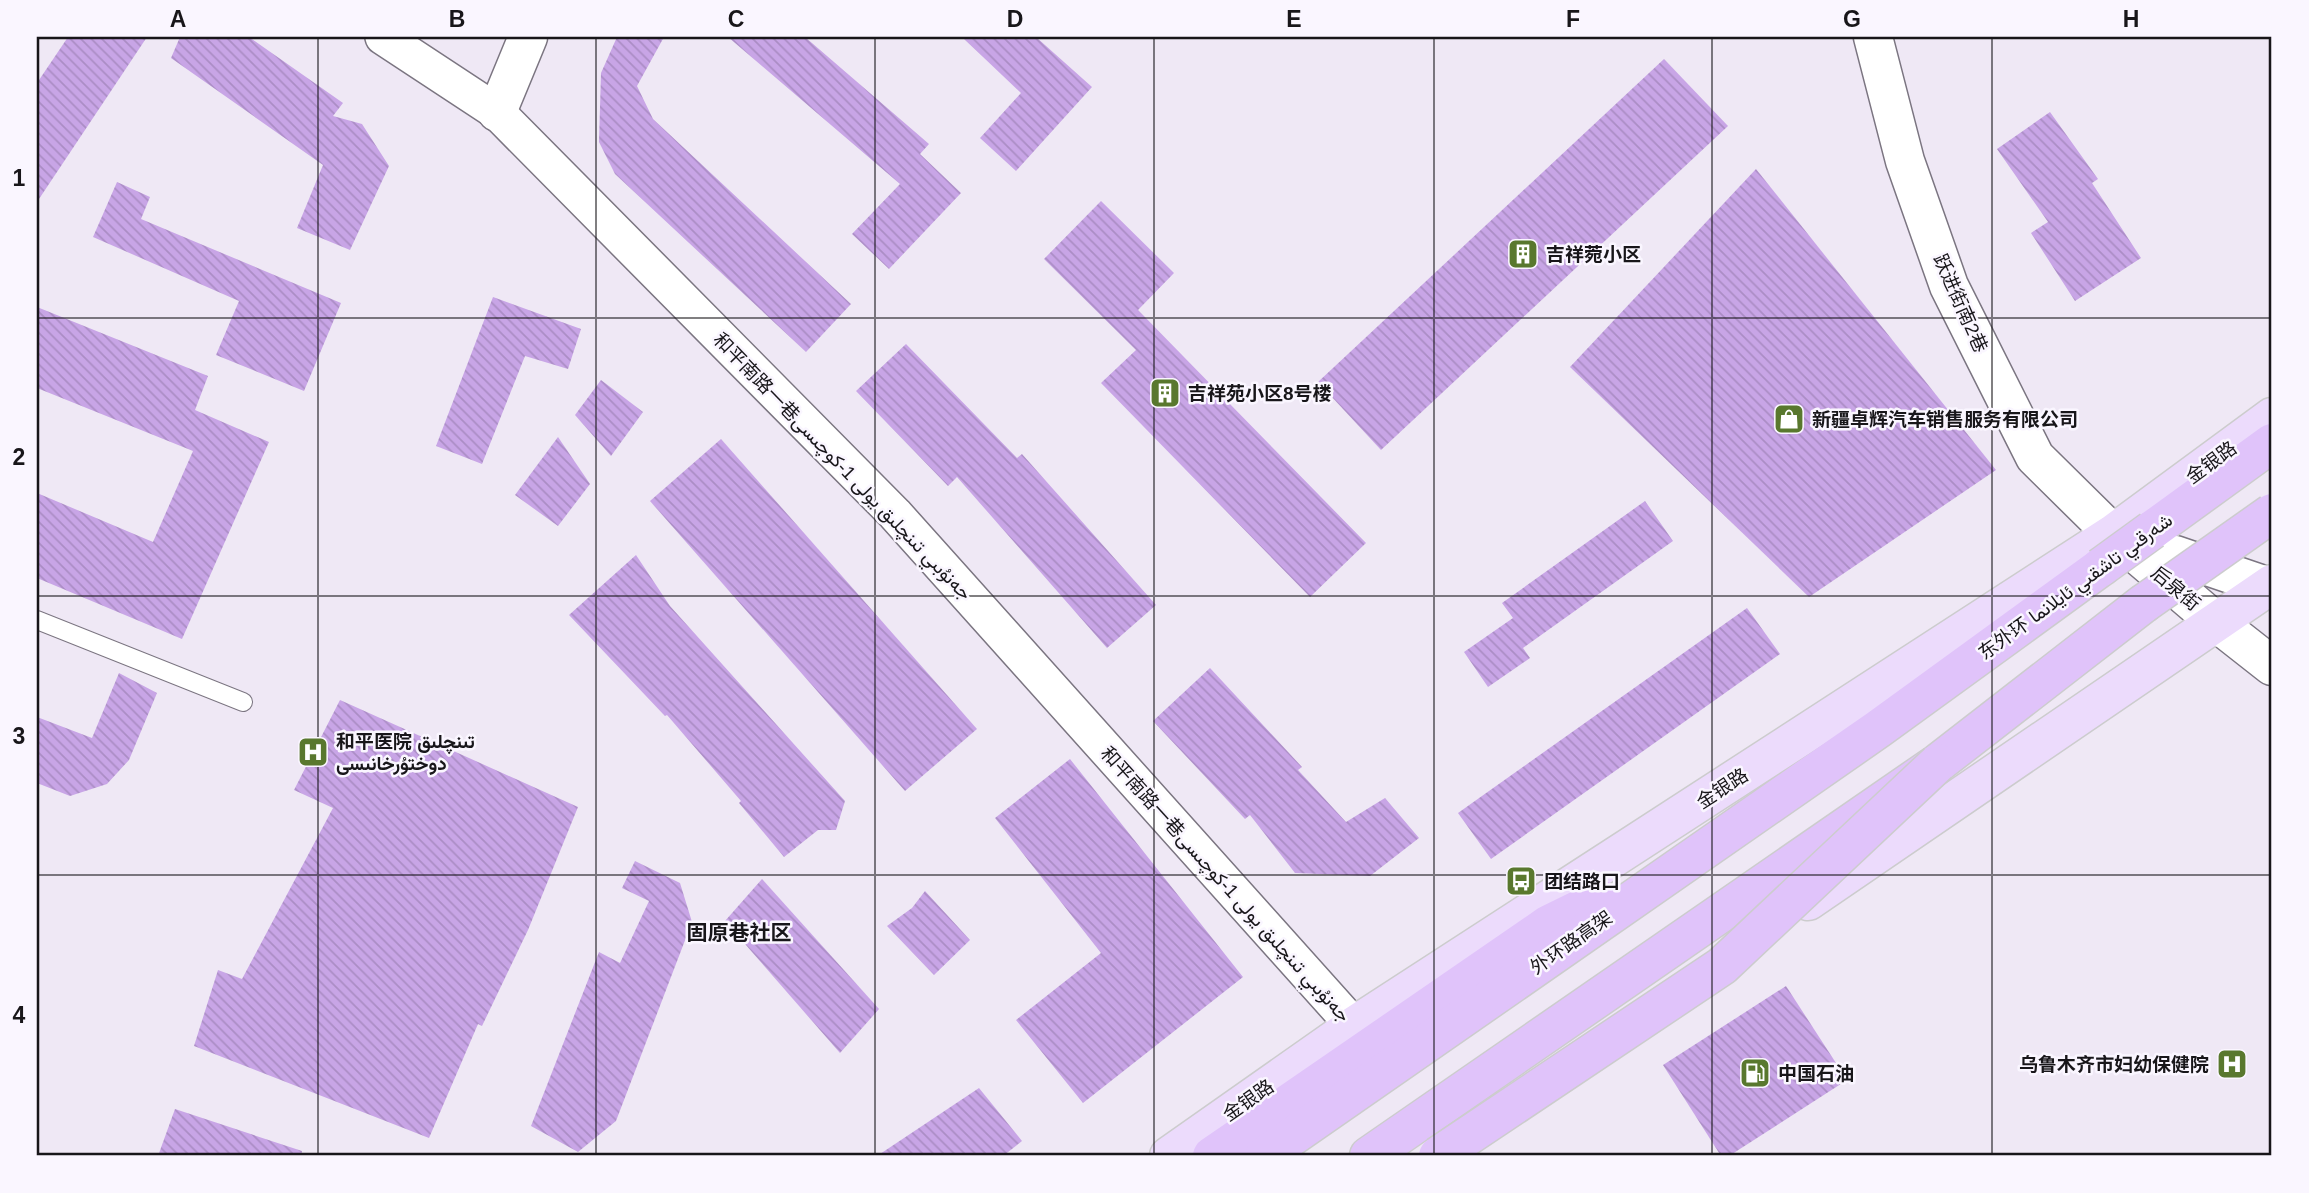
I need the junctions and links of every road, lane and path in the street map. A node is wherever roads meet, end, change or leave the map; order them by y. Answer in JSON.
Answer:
{"nodes":[{"id":1,"x":383,"y":37,"type":"edge"},
{"id":2,"x":528,"y":37,"type":"edge"},
{"id":3,"x":1873,"y":37,"type":"edge"},
{"id":4,"x":498,"y":112,"type":"junction"},
{"id":5,"x":2272,"y":417,"type":"edge"},
{"id":6,"x":2272,"y":427,"type":"edge"},
{"id":7,"x":2272,"y":443,"type":"edge"},
{"id":8,"x":2211,"y":488,"type":"junction"},
{"id":9,"x":2272,"y":513,"type":"edge"},
{"id":10,"x":2113,"y":534,"type":"junction"},
{"id":11,"x":2271,"y":586,"type":"edge"},
{"id":12,"x":37,"y":620,"type":"edge"},
{"id":13,"x":2216,"y":622,"type":"junction"},
{"id":14,"x":2272,"y":666,"type":"edge"},
{"id":15,"x":243,"y":702,"type":"dead end"},
{"id":16,"x":1878,"y":729,"type":"joint"},
{"id":17,"x":1938,"y":763,"type":"junction"},
{"id":18,"x":1703,"y":850,"type":"junction"},
{"id":19,"x":1354,"y":1026,"type":"junction"},
{"id":20,"x":1169,"y":1156,"type":"edge"},
{"id":21,"x":1212,"y":1156,"type":"edge"},
{"id":22,"x":1264,"y":1156,"type":"edge"},
{"id":23,"x":1369,"y":1156,"type":"edge"},
{"id":24,"x":1438,"y":1156,"type":"edge"},
{"id":25,"x":1450,"y":1156,"type":"edge"}],
"edges":[{"from":1,"to":4,"type":"street","name":"和平南路一巷جەنۇبىي تىنچلىق يولى 1-كوچىسى"},
{"from":2,"to":4,"type":"street"},
{"from":3,"to":10,"type":"street","name":"跃进街南2巷"},
{"from":4,"to":19,"type":"street","name":"和平南路一巷جەنۇبىي تىنچلىق يولى 1-كوچىسى"},
{"from":5,"to":10,"type":"main road","name":"金银路"},
{"from":6,"to":8,"type":"highway"},
{"from":7,"to":8,"type":"highway","name":"东外环 شەرقىي تاشقىي ئايلانما"},
{"from":8,"to":16,"type":"highway","name":"东外环 شەرقىي تاشقىي ئايلانما","bridge":true},
{"from":9,"to":17,"type":"highway","bridge":true},
{"from":10,"to":11,"type":"street","name":"后泉街"},
{"from":10,"to":13,"type":"street","name":"后泉街"},
{"from":10,"to":19,"type":"main road","name":"金银路"},
{"from":11,"to":13,"type":"main road"},
{"from":12,"to":15,"type":"lane"},
{"from":13,"to":14,"type":"street","name":"后泉街"},
{"from":13,"to":25,"type":"main road"},
{"from":16,"to":18,"type":"highway","name":"外环路高架"},
{"from":17,"to":23,"type":"highway","bridge":true},
{"from":17,"to":24,"type":"highway","bridge":true},
{"from":18,"to":21,"type":"highway"},
{"from":18,"to":22,"type":"highway","name":"外环路高架"},
{"from":19,"to":20,"type":"main road","name":"金银路"}]}
